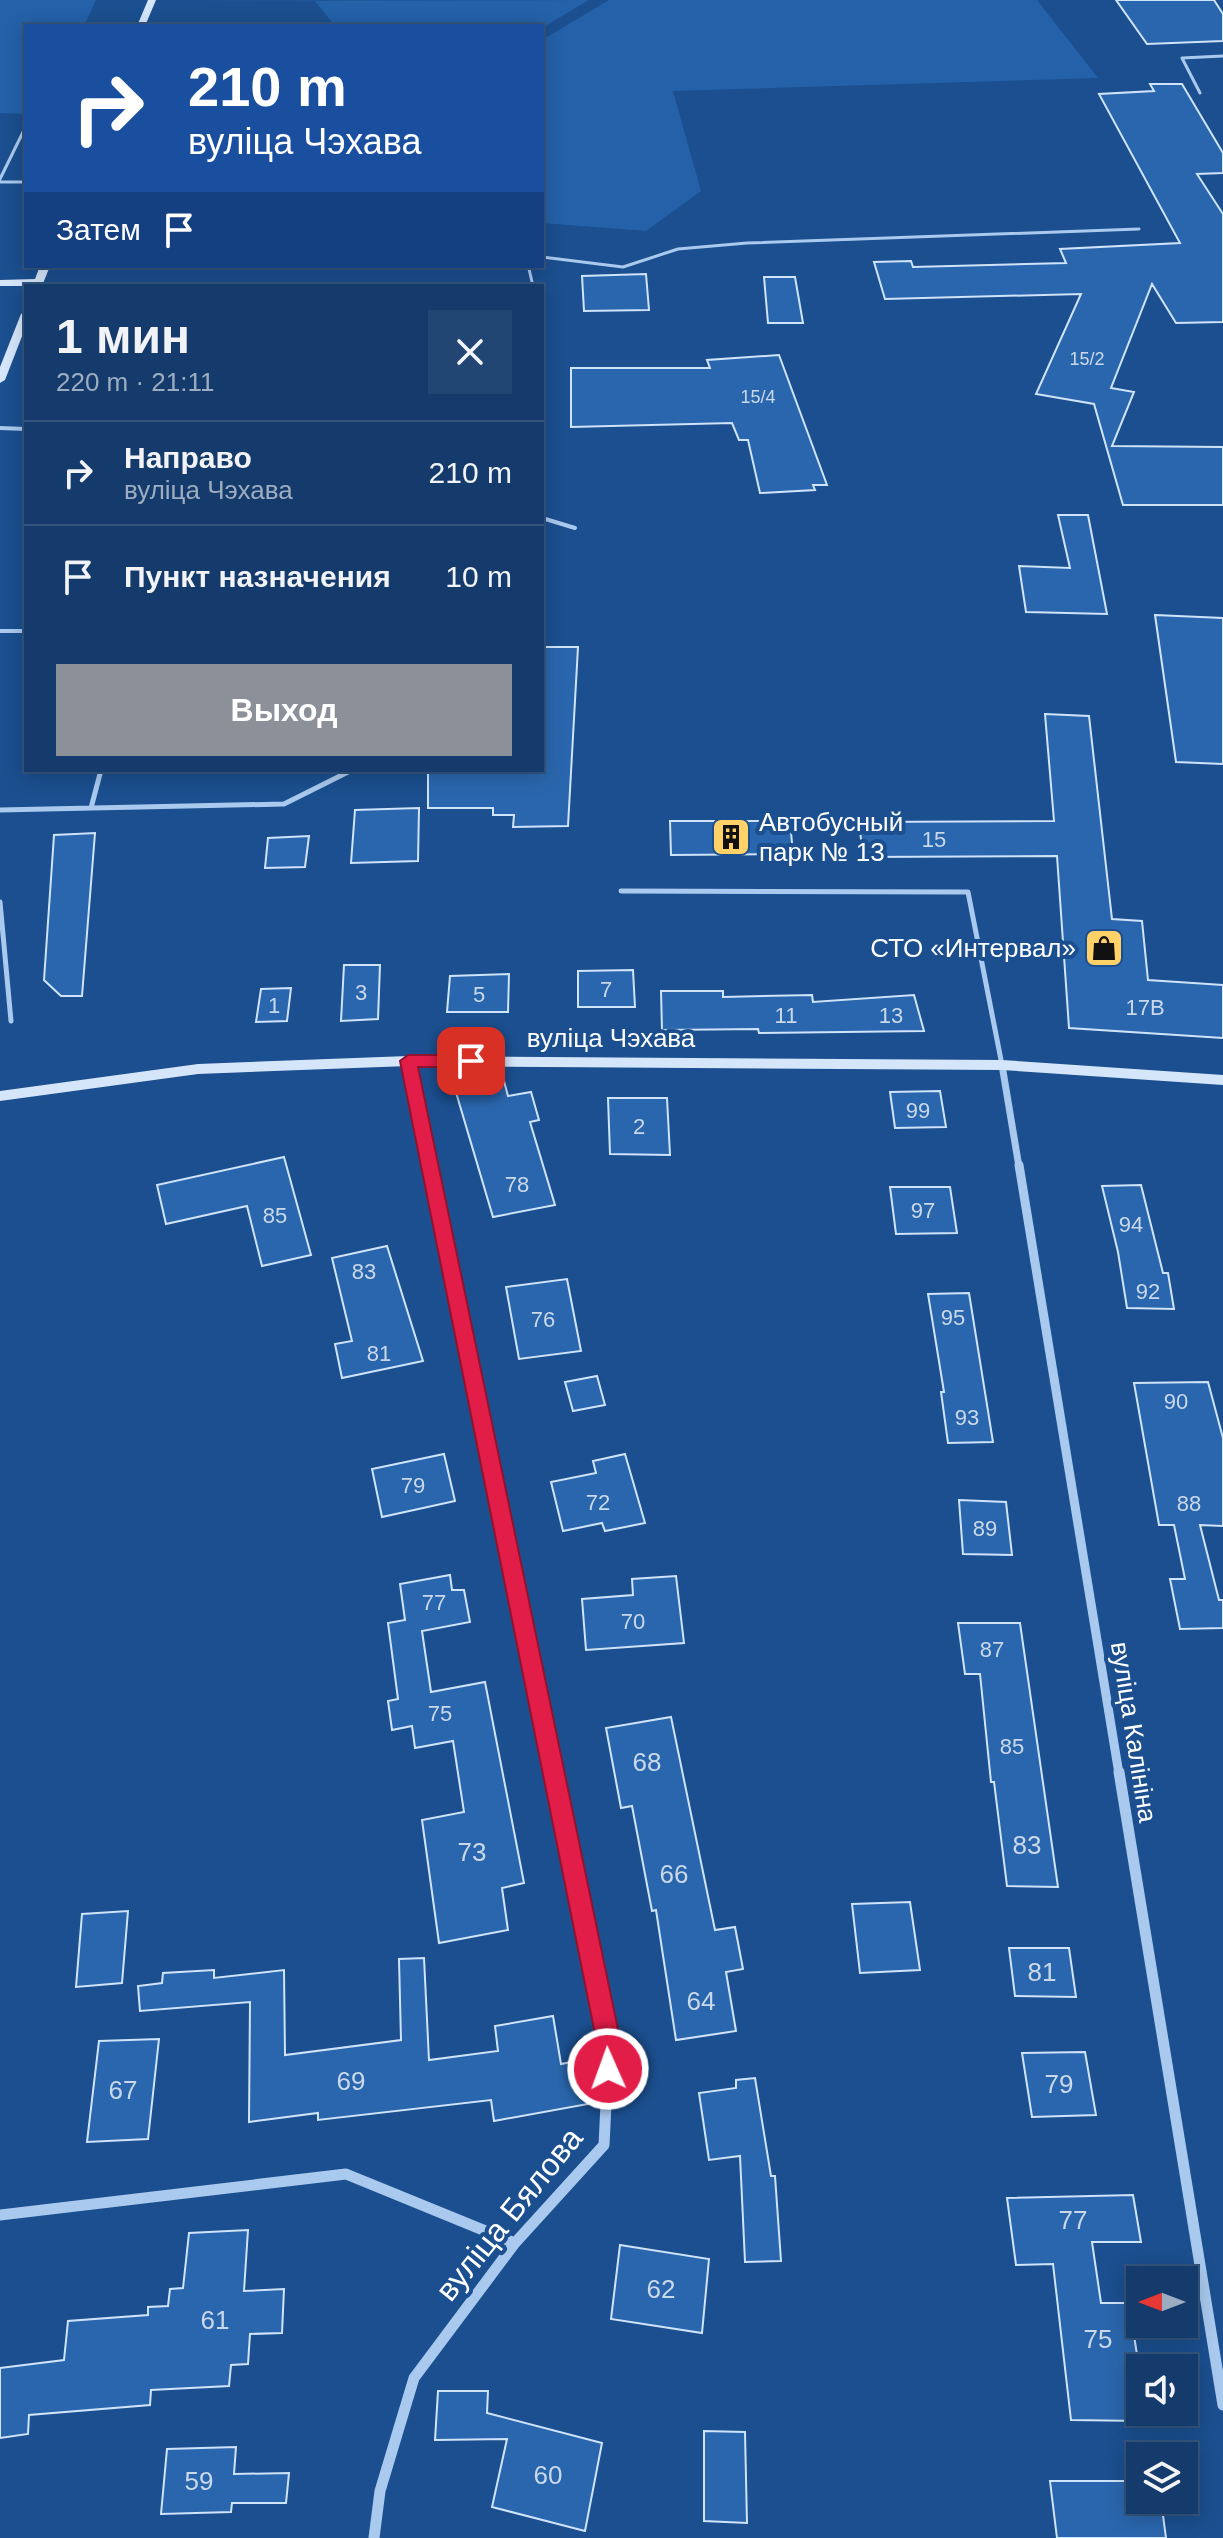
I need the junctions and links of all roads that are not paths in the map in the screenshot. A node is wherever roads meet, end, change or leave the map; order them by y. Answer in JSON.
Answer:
{"nodes":[{"id":1,"x":152,"y":0,"type":"edge"},
{"id":2,"x":142,"y":24,"type":"edge"},
{"id":3,"x":1223,"y":56,"type":"edge"},
{"id":4,"x":1200,"y":93,"type":"dead end"},
{"id":5,"x":24,"y":130,"type":"edge"},
{"id":6,"x":0,"y":180,"type":"edge"},
{"id":7,"x":24,"y":182,"type":"edge"},
{"id":8,"x":1139,"y":229,"type":"dead end"},
{"id":9,"x":544,"y":257,"type":"edge"},
{"id":10,"x":0,"y":283,"type":"edge"},
{"id":11,"x":38,"y":284,"type":"edge"},
{"id":12,"x":24,"y":319,"type":"edge"},
{"id":13,"x":0,"y":380,"type":"edge"},
{"id":14,"x":0,"y":428,"type":"edge"},
{"id":15,"x":24,"y":429,"type":"edge"},
{"id":16,"x":544,"y":519,"type":"edge"},
{"id":17,"x":575,"y":528,"type":"dead end"},
{"id":18,"x":0,"y":631,"type":"edge"},
{"id":19,"x":24,"y":631,"type":"edge"},
{"id":20,"x":100,"y":772,"type":"edge"},
{"id":21,"x":348,"y":772,"type":"edge"},
{"id":22,"x":91,"y":808,"type":"junction"},
{"id":23,"x":0,"y":810,"type":"edge"},
{"id":24,"x":621,"y":891,"type":"dead end"},
{"id":25,"x":0,"y":902,"type":"edge"},
{"id":26,"x":11,"y":1021,"type":"dead end"},
{"id":27,"x":408,"y":1061,"type":"junction"},
{"id":28,"x":1002,"y":1065,"type":"junction"},
{"id":29,"x":1223,"y":1080,"type":"edge"},
{"id":30,"x":0,"y":1096,"type":"edge"},
{"id":31,"x":0,"y":2215,"type":"edge"},
{"id":32,"x":515,"y":2243,"type":"junction"},
{"id":33,"x":1223,"y":2405,"type":"edge"},
{"id":34,"x":374,"y":2538,"type":"edge"}],
"edges":[{"from":1,"to":2,"type":"street"},
{"from":3,"to":4,"type":"lane"},
{"from":5,"to":6,"type":"lane"},
{"from":6,"to":7,"type":"lane"},
{"from":8,"to":9,"type":"lane"},
{"from":10,"to":11,"type":"street"},
{"from":12,"to":13,"type":"street"},
{"from":14,"to":15,"type":"lane"},
{"from":16,"to":17,"type":"lane"},
{"from":18,"to":19,"type":"lane"},
{"from":20,"to":22,"type":"lane"},
{"from":21,"to":22,"type":"lane"},
{"from":22,"to":23,"type":"lane"},
{"from":24,"to":28,"type":"lane"},
{"from":25,"to":26,"type":"lane"},
{"from":27,"to":28,"type":"street","name":"вуліца Чэхава"},
{"from":27,"to":30,"type":"street","name":"вуліца Чэхава"},
{"from":27,"to":32,"type":"street","name":"вуліца Бялова"},
{"from":28,"to":29,"type":"street","name":"вуліца Чэхава"},
{"from":28,"to":33,"type":"street","name":"вуліца Калініна"},
{"from":31,"to":32,"type":"street"},
{"from":32,"to":34,"type":"street","name":"вуліца Бялова"}]}
